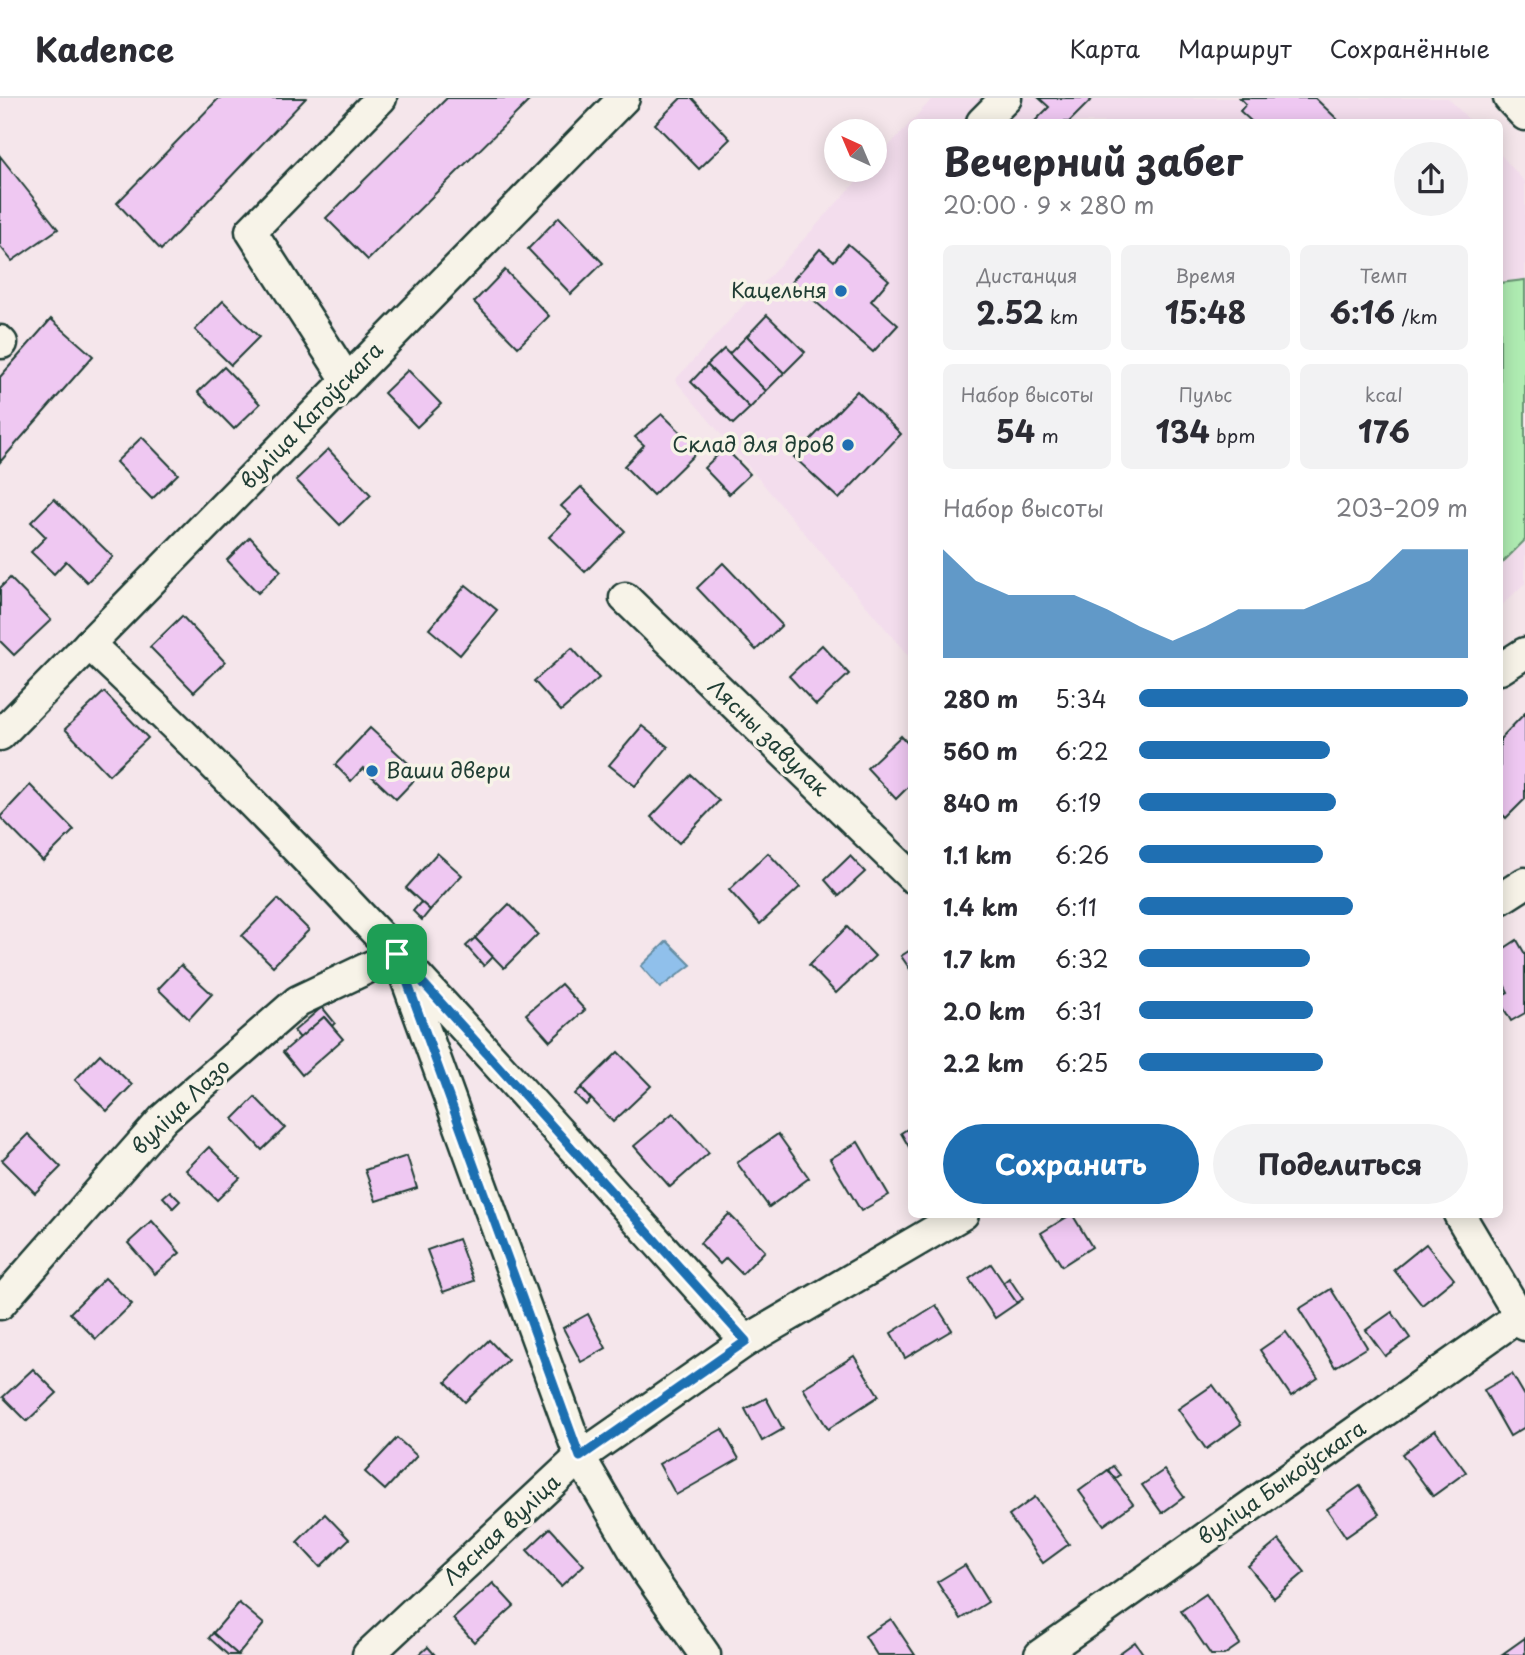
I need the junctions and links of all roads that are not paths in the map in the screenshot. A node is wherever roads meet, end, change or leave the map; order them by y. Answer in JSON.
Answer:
{"nodes":[{"id":1,"x":381,"y":98,"type":"edge"},
{"id":2,"x":624,"y":98,"type":"edge"},
{"id":3,"x":1006,"y":98,"type":"edge"},
{"id":4,"x":1509,"y":98,"type":"edge"},
{"id":5,"x":1525,"y":115,"type":"edge"},
{"id":6,"x":985,"y":119,"type":"edge"},
{"id":7,"x":347,"y":380,"type":"junction"},
{"id":8,"x":625,"y":598,"type":"dead end"},
{"id":9,"x":89,"y":644,"type":"junction"},
{"id":10,"x":1525,"y":653,"type":"edge"},
{"id":11,"x":1503,"y":667,"type":"edge"},
{"id":12,"x":0,"y":735,"type":"edge"},
{"id":13,"x":908,"y":873,"type":"edge"},
{"id":14,"x":1525,"y":883,"type":"edge"},
{"id":15,"x":1503,"y":897,"type":"edge"},
{"id":16,"x":397,"y":954,"type":"junction"},
{"id":17,"x":956,"y":1218,"type":"edge"},
{"id":18,"x":1461,"y":1218,"type":"edge"},
{"id":19,"x":0,"y":1304,"type":"edge"},
{"id":20,"x":1523,"y":1318,"type":"edge"},
{"id":21,"x":746,"y":1341,"type":"junction"},
{"id":22,"x":580,"y":1457,"type":"junction"},
{"id":23,"x":368,"y":1655,"type":"edge"},
{"id":24,"x":705,"y":1655,"type":"edge"},
{"id":25,"x":1040,"y":1655,"type":"edge"}],
"edges":[{"from":1,"to":7,"type":"street"},
{"from":2,"to":7,"type":"street","name":"вуліца Катоўскага"},
{"from":3,"to":6,"type":"street"},
{"from":4,"to":5,"type":"street"},
{"from":7,"to":9,"type":"street","name":"вуліца Катоўскага"},
{"from":8,"to":13,"type":"street","name":"Лясны завулак"},
{"from":9,"to":12,"type":"street","name":"вуліца Катоўскага"},
{"from":9,"to":16,"type":"street"},
{"from":10,"to":11,"type":"street"},
{"from":14,"to":15,"type":"street"},
{"from":16,"to":19,"type":"street","name":"вуліца Лазо"},
{"from":16,"to":21,"type":"street"},
{"from":16,"to":22,"type":"street"},
{"from":17,"to":21,"type":"street","name":"Лясная вуліца"},
{"from":18,"to":20,"type":"street"},
{"from":20,"to":25,"type":"street","name":"вуліца Быкоўскага"},
{"from":21,"to":22,"type":"street","name":"Лясная вуліца"},
{"from":22,"to":23,"type":"street","name":"Лясная вуліца"},
{"from":22,"to":24,"type":"street"}]}
